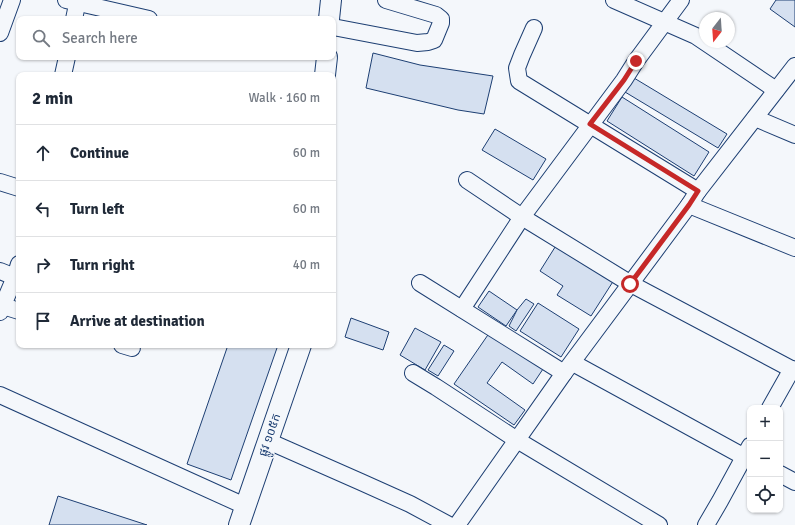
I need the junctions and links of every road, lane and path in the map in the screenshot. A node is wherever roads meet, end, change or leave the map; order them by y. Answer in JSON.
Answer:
{"nodes":[{"id":1,"x":12,"y":0,"type":"edge"},
{"id":2,"x":331,"y":0,"type":"edge"},
{"id":3,"x":386,"y":0,"type":"edge"},
{"id":4,"x":614,"y":0,"type":"edge"},
{"id":5,"x":681,"y":0,"type":"edge"},
{"id":6,"x":74,"y":1,"type":"edge"},
{"id":7,"x":74,"y":16,"type":"edge"},
{"id":8,"x":137,"y":16,"type":"edge"},
{"id":9,"x":329,"y":16,"type":"edge"},
{"id":10,"x":666,"y":22,"type":"junction"},
{"id":11,"x":336,"y":28,"type":"edge"},
{"id":12,"x":534,"y":28,"type":"dead end"},
{"id":13,"x":0,"y":33,"type":"edge"},
{"id":14,"x":66,"y":60,"type":"edge"},
{"id":15,"x":795,"y":66,"type":"edge"},
{"id":16,"x":64,"y":72,"type":"edge"},
{"id":17,"x":776,"y":90,"type":"junction"},
{"id":18,"x":755,"y":118,"type":"junction"},
{"id":19,"x":590,"y":124,"type":"junction"},
{"id":20,"x":795,"y":135,"type":"edge"},
{"id":21,"x":467,"y":180,"type":"dead end"},
{"id":22,"x":0,"y":182,"type":"edge"},
{"id":23,"x":16,"y":187,"type":"edge"},
{"id":24,"x":698,"y":191,"type":"junction"},
{"id":25,"x":689,"y":205,"type":"junction"},
{"id":26,"x":522,"y":217,"type":"junction"},
{"id":27,"x":795,"y":248,"type":"edge"},
{"id":28,"x":16,"y":270,"type":"edge"},
{"id":29,"x":0,"y":271,"type":"edge"},
{"id":30,"x":16,"y":272,"type":"edge"},
{"id":31,"x":420,"y":283,"type":"dead end"},
{"id":32,"x":630,"y":284,"type":"junction"},
{"id":33,"x":1,"y":309,"type":"edge"},
{"id":34,"x":462,"y":309,"type":"junction"},
{"id":35,"x":16,"y":311,"type":"edge"},
{"id":36,"x":300,"y":348,"type":"edge"},
{"id":37,"x":568,"y":368,"type":"junction"},
{"id":38,"x":793,"y":370,"type":"edge"},
{"id":39,"x":413,"y":373,"type":"dead end"},
{"id":40,"x":0,"y":395,"type":"edge"},
{"id":41,"x":772,"y":405,"type":"edge"},
{"id":42,"x":517,"y":440,"type":"junction"},
{"id":43,"x":268,"y":441,"type":"junction"},
{"id":44,"x":747,"y":454,"type":"edge"},
{"id":45,"x":747,"y":456,"type":"edge"},
{"id":46,"x":783,"y":476,"type":"edge"},
{"id":47,"x":795,"y":482,"type":"edge"},
{"id":48,"x":244,"y":519,"type":"edge"},
{"id":49,"x":449,"y":525,"type":"edge"},
{"id":50,"x":457,"y":525,"type":"edge"},
{"id":51,"x":659,"y":525,"type":"edge"},
{"id":52,"x":706,"y":525,"type":"edge"}],
"edges":[{"from":1,"to":13,"type":"street"},
{"from":2,"to":9,"type":"main road"},
{"from":3,"to":11,"type":"street"},
{"from":4,"to":10,"type":"street"},
{"from":5,"to":10,"type":"street"},
{"from":6,"to":7,"type":"street"},
{"from":6,"to":8,"type":"street"},
{"from":10,"to":17,"type":"street"},
{"from":10,"to":19,"type":"street"},
{"from":12,"to":19,"type":"street"},
{"from":14,"to":16,"type":"street"},
{"from":15,"to":17,"type":"street"},
{"from":17,"to":18,"type":"street"},
{"from":18,"to":20,"type":"street"},
{"from":18,"to":24,"type":"street"},
{"from":19,"to":24,"type":"street"},
{"from":19,"to":26,"type":"street"},
{"from":21,"to":26,"type":"street"},
{"from":22,"to":23,"type":"street"},
{"from":24,"to":25,"type":"street"},
{"from":25,"to":27,"type":"street"},
{"from":25,"to":32,"type":"street"},
{"from":26,"to":32,"type":"street"},
{"from":26,"to":34,"type":"street"},
{"from":28,"to":29,"type":"street"},
{"from":30,"to":33,"type":"street"},
{"from":31,"to":34,"type":"street"},
{"from":32,"to":37,"type":"street"},
{"from":32,"to":38,"type":"street"},
{"from":33,"to":35,"type":"street"},
{"from":34,"to":37,"type":"street"},
{"from":36,"to":43,"type":"main road","name":"ផ្លូវ ១០៥ក"},
{"from":37,"to":42,"type":"street"},
{"from":37,"to":44,"type":"street"},
{"from":38,"to":41,"type":"street"},
{"from":39,"to":42,"type":"street"},
{"from":40,"to":48,"type":"street"},
{"from":42,"to":50,"type":"street"},
{"from":42,"to":51,"type":"street"},
{"from":43,"to":48,"type":"main road","name":"ផ្លូវ ១០៥ក"},
{"from":43,"to":49,"type":"street"},
{"from":45,"to":52,"type":"street"},
{"from":46,"to":47,"type":"street"}]}
